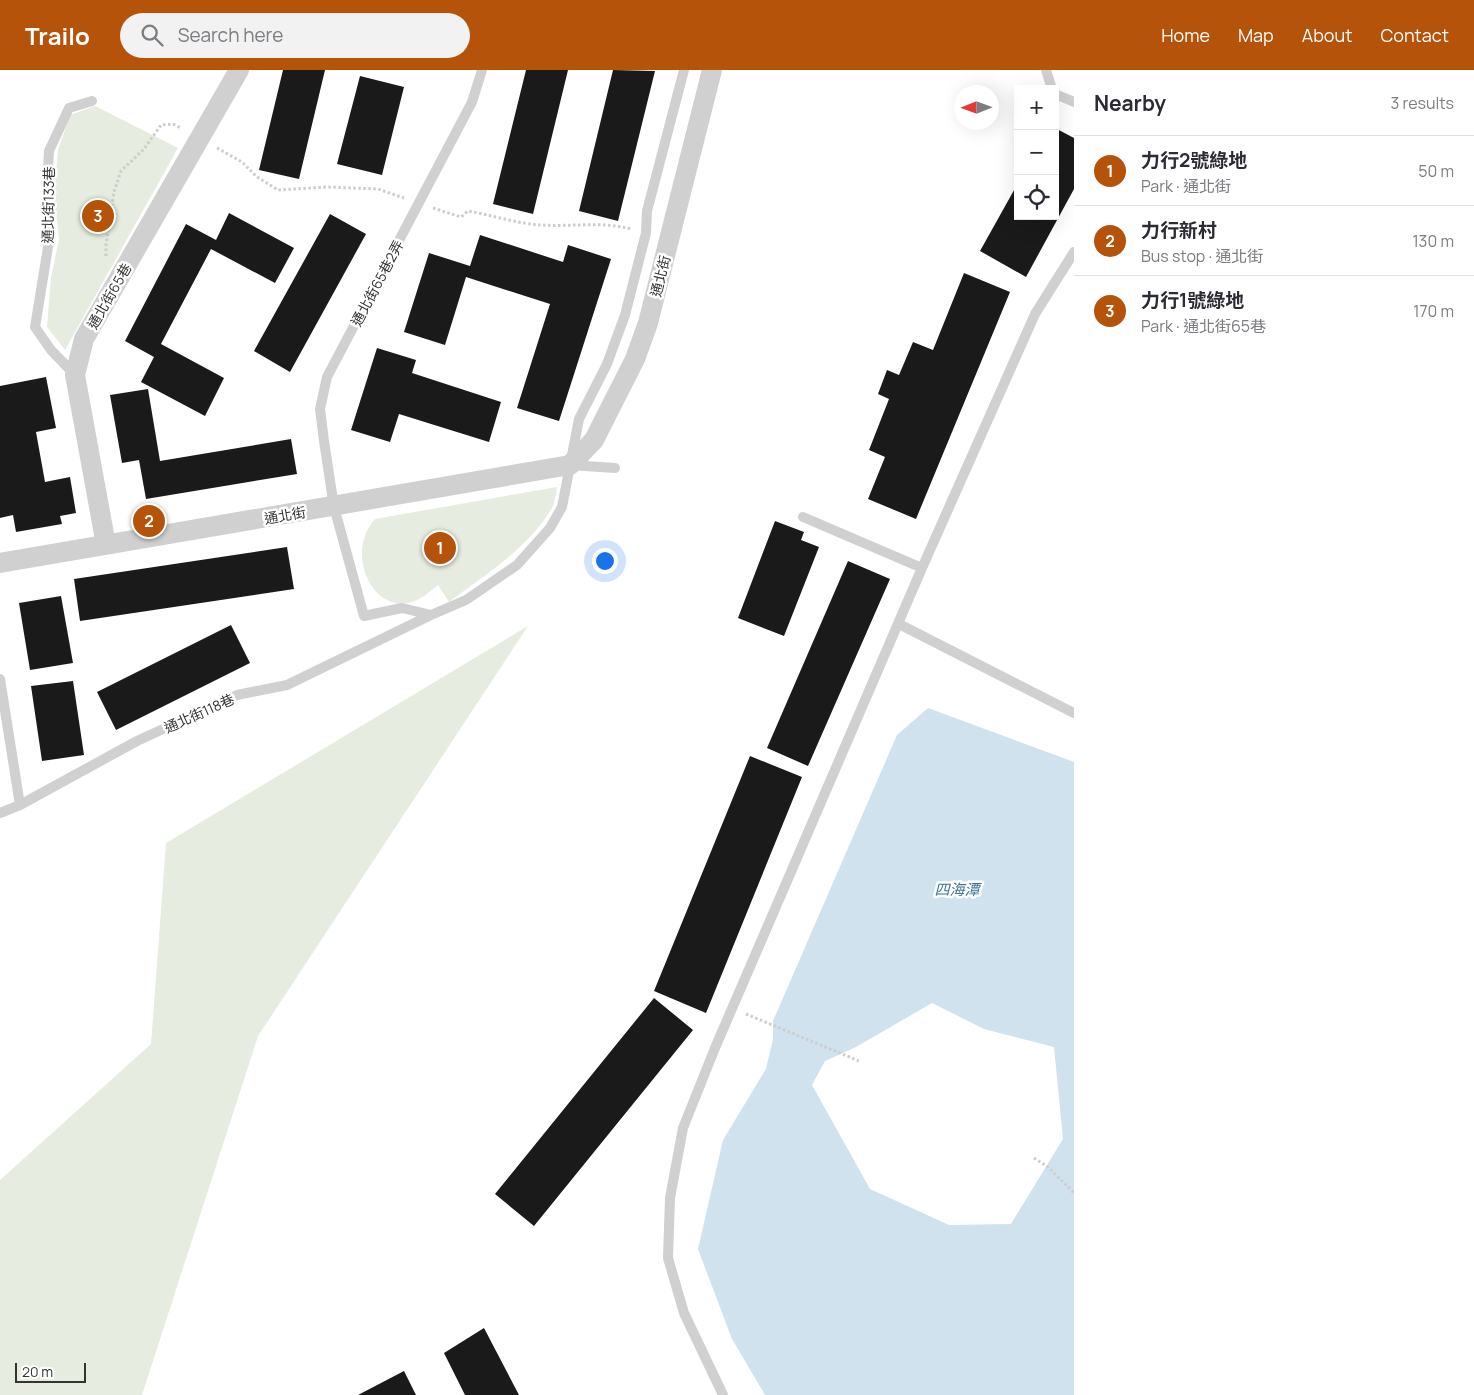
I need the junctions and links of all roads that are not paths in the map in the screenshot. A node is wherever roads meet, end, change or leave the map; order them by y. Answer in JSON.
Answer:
{"nodes":[{"id":1,"x":238,"y":70,"type":"edge"},
{"id":2,"x":482,"y":70,"type":"edge"},
{"id":3,"x":684,"y":70,"type":"edge"},
{"id":4,"x":712,"y":70,"type":"edge"},
{"id":5,"x":1046,"y":70,"type":"edge"},
{"id":6,"x":1051,"y":85,"type":"edge"},
{"id":7,"x":1059,"y":96,"type":"edge"},
{"id":8,"x":92,"y":101,"type":"dead end"},
{"id":9,"x":1074,"y":102,"type":"edge"},
{"id":10,"x":1074,"y":252,"type":"edge"},
{"id":11,"x":75,"y":374,"type":"junction"},
{"id":12,"x":570,"y":465,"type":"junction"},
{"id":13,"x":615,"y":468,"type":"dead end"},
{"id":14,"x":334,"y":506,"type":"junction"},
{"id":15,"x":803,"y":517,"type":"dead end"},
{"id":16,"x":106,"y":545,"type":"junction"},
{"id":17,"x":0,"y":563,"type":"edge"},
{"id":18,"x":922,"y":568,"type":"junction"},
{"id":19,"x":431,"y":615,"type":"junction"},
{"id":20,"x":899,"y":624,"type":"junction"},
{"id":21,"x":0,"y":679,"type":"edge"},
{"id":22,"x":1074,"y":713,"type":"edge"},
{"id":23,"x":20,"y":806,"type":"junction"},
{"id":24,"x":0,"y":814,"type":"edge"},
{"id":25,"x":724,"y":1395,"type":"edge"}],
"edges":[{"from":1,"to":11,"type":"street","name":"通北街65巷"},
{"from":2,"to":14,"type":"lane","name":"通北街65巷2弄"},
{"from":3,"to":12,"type":"lane","name":"通北街"},
{"from":4,"to":12,"type":"street","name":"通北街"},
{"from":5,"to":6,"type":"lane"},
{"from":7,"to":9,"type":"lane"},
{"from":8,"to":11,"type":"lane","name":"通北街133巷"},
{"from":10,"to":18,"type":"lane"},
{"from":11,"to":16,"type":"street","name":"通北街65巷"},
{"from":12,"to":13,"type":"lane"},
{"from":12,"to":14,"type":"street","name":"通北街"},
{"from":12,"to":19,"type":"lane","name":"通北街118巷"},
{"from":14,"to":16,"type":"street","name":"通北街"},
{"from":14,"to":19,"type":"lane"},
{"from":15,"to":18,"type":"lane"},
{"from":16,"to":17,"type":"street","name":"通北街"},
{"from":18,"to":20,"type":"lane"},
{"from":19,"to":23,"type":"lane","name":"通北街118巷"},
{"from":20,"to":22,"type":"lane"},
{"from":20,"to":25,"type":"lane"},
{"from":21,"to":23,"type":"lane"},
{"from":23,"to":24,"type":"lane","name":"通北街118巷"}]}
